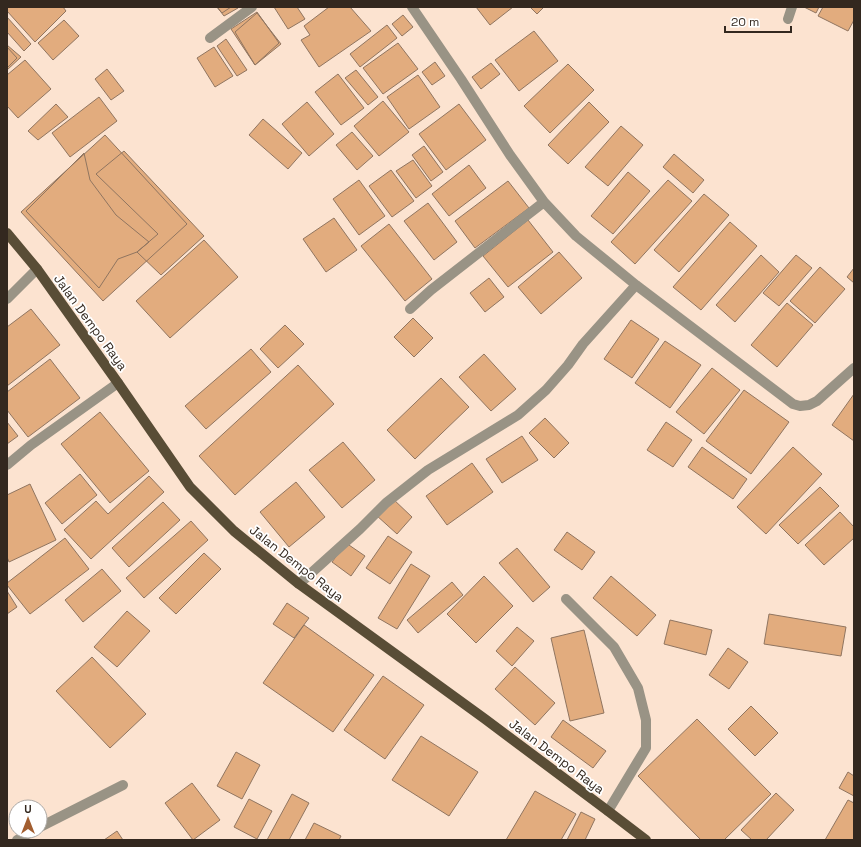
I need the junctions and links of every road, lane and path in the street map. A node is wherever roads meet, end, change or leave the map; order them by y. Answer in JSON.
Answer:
{"nodes":[{"id":1,"x":252,"y":7,"type":"edge"},
{"id":2,"x":412,"y":7,"type":"edge"},
{"id":3,"x":792,"y":7,"type":"edge"},
{"id":4,"x":788,"y":18,"type":"dead end"},
{"id":5,"x":210,"y":38,"type":"dead end"},
{"id":6,"x":544,"y":202,"type":"junction"},
{"id":7,"x":7,"y":233,"type":"edge"},
{"id":8,"x":37,"y":269,"type":"junction"},
{"id":9,"x":636,"y":285,"type":"junction"},
{"id":10,"x":7,"y":299,"type":"edge"},
{"id":11,"x":410,"y":309,"type":"dead end"},
{"id":12,"x":854,"y":368,"type":"edge"},
{"id":13,"x":118,"y":383,"type":"junction"},
{"id":14,"x":7,"y":465,"type":"edge"},
{"id":15,"x":299,"y":584,"type":"junction"},
{"id":16,"x":566,"y":599,"type":"dead end"},
{"id":17,"x":123,"y":785,"type":"dead end"},
{"id":18,"x":608,"y":810,"type":"junction"},
{"id":19,"x":48,"y":823,"type":"edge"},
{"id":20,"x":646,"y":840,"type":"edge"}],
"edges":[{"from":1,"to":5,"type":"street"},
{"from":2,"to":6,"type":"street"},
{"from":3,"to":4,"type":"street"},
{"from":6,"to":9,"type":"street"},
{"from":6,"to":11,"type":"street"},
{"from":7,"to":8,"type":"main road","name":"Jalan Dempo Raya"},
{"from":8,"to":10,"type":"street"},
{"from":8,"to":13,"type":"main road","name":"Jalan Dempo Raya"},
{"from":9,"to":12,"type":"street"},
{"from":9,"to":15,"type":"street"},
{"from":13,"to":14,"type":"street"},
{"from":13,"to":15,"type":"main road","name":"Jalan Dempo Raya"},
{"from":15,"to":18,"type":"main road","name":"Jalan Dempo Raya"},
{"from":16,"to":18,"type":"street"},
{"from":17,"to":19,"type":"street"},
{"from":18,"to":20,"type":"main road","name":"Jalan Dempo Raya"}]}
